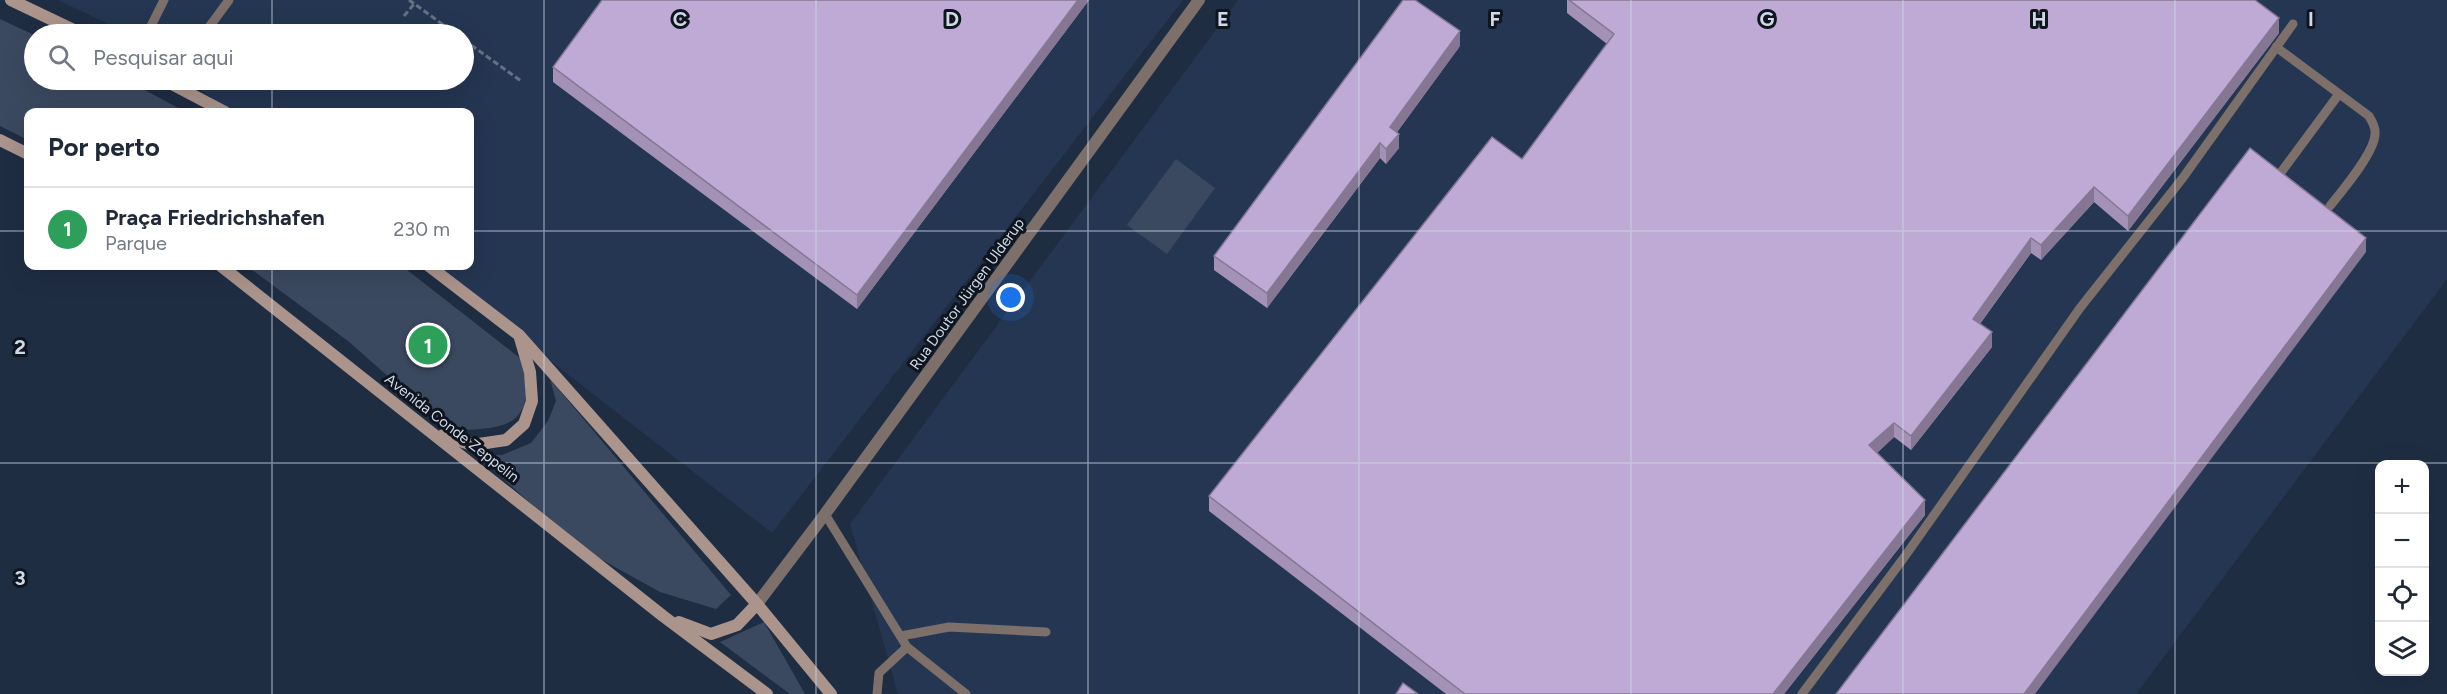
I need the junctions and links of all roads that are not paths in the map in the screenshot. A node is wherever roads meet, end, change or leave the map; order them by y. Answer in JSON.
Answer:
{"nodes":[{"id":1,"x":11,"y":0,"type":"edge"},
{"id":2,"x":164,"y":0,"type":"edge"},
{"id":3,"x":229,"y":0,"type":"edge"},
{"id":4,"x":1199,"y":0,"type":"edge"},
{"id":5,"x":61,"y":24,"type":"edge"},
{"id":6,"x":152,"y":24,"type":"edge"},
{"id":7,"x":211,"y":24,"type":"edge"},
{"id":8,"x":2292,"y":24,"type":"dead end"},
{"id":9,"x":2276,"y":47,"type":"junction"},
{"id":10,"x":186,"y":90,"type":"edge"},
{"id":11,"x":2339,"y":94,"type":"junction"},
{"id":12,"x":218,"y":108,"type":"edge"},
{"id":13,"x":0,"y":140,"type":"edge"},
{"id":14,"x":24,"y":152,"type":"edge"},
{"id":15,"x":2282,"y":171,"type":"edge"},
{"id":16,"x":2330,"y":206,"type":"dead end"},
{"id":17,"x":226,"y":270,"type":"edge"},
{"id":18,"x":434,"y":270,"type":"edge"},
{"id":19,"x":519,"y":335,"type":"junction"},
{"id":20,"x":434,"y":432,"type":"junction"},
{"id":21,"x":825,"y":514,"type":"junction"},
{"id":22,"x":757,"y":604,"type":"junction"},
{"id":23,"x":663,"y":616,"type":"junction"},
{"id":24,"x":1046,"y":632,"type":"dead end"},
{"id":25,"x":901,"y":636,"type":"junction"},
{"id":26,"x":908,"y":646,"type":"junction"},
{"id":27,"x":767,"y":694,"type":"edge"},
{"id":28,"x":831,"y":694,"type":"edge"},
{"id":29,"x":877,"y":694,"type":"edge"},
{"id":30,"x":966,"y":694,"type":"edge"},
{"id":31,"x":1802,"y":694,"type":"edge"}],
"edges":[{"from":1,"to":5,"type":"main road"},
{"from":2,"to":6,"type":"lane"},
{"from":3,"to":7,"type":"lane"},
{"from":4,"to":21,"type":"street","name":"Rua Doutor Jürgen Ulderup"},
{"from":8,"to":9,"type":"lane"},
{"from":9,"to":11,"type":"lane"},
{"from":9,"to":31,"type":"lane"},
{"from":10,"to":12,"type":"main road"},
{"from":11,"to":15,"type":"lane"},
{"from":11,"to":16,"type":"lane"},
{"from":13,"to":14,"type":"main road"},
{"from":17,"to":20,"type":"main road","name":"Avenida Conde Zeppelin"},
{"from":18,"to":19,"type":"main road"},
{"from":19,"to":20,"type":"main road"},
{"from":19,"to":22,"type":"main road"},
{"from":20,"to":23,"type":"main road","name":"Avenida Conde Zeppelin"},
{"from":21,"to":22,"type":"street","name":"Rua Doutor Jürgen Ulderup"},
{"from":21,"to":25,"type":"lane"},
{"from":22,"to":23,"type":"main road"},
{"from":22,"to":28,"type":"main road"},
{"from":23,"to":27,"type":"main road","name":"Avenida Conde Zeppelin"},
{"from":24,"to":25,"type":"lane"},
{"from":25,"to":26,"type":"lane"},
{"from":26,"to":29,"type":"lane"},
{"from":26,"to":30,"type":"lane"}]}
